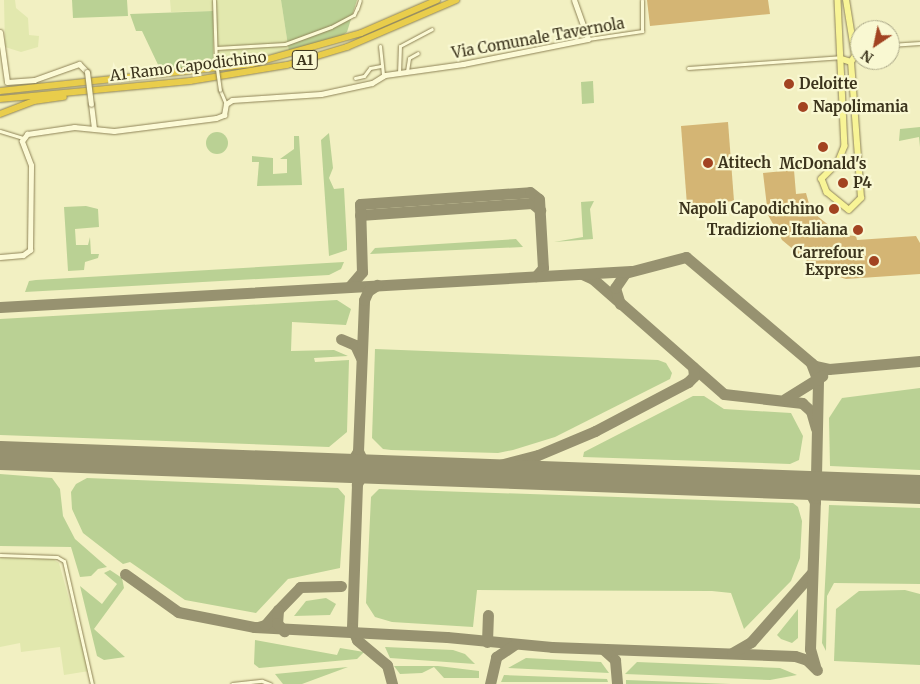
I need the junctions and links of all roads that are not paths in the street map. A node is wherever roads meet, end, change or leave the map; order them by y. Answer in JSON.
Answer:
{"nodes":[{"id":1,"x":214,"y":0,"type":"edge"},
{"id":2,"x":360,"y":0,"type":"edge"},
{"id":3,"x":437,"y":0,"type":"edge"},
{"id":4,"x":456,"y":0,"type":"edge"},
{"id":5,"x":574,"y":0,"type":"edge"},
{"id":6,"x":642,"y":0,"type":"edge"},
{"id":7,"x":838,"y":0,"type":"edge"},
{"id":8,"x":846,"y":0,"type":"edge"},
{"id":9,"x":432,"y":29,"type":"dead end"},
{"id":10,"x":0,"y":32,"type":"edge"},
{"id":11,"x":850,"y":32,"type":"edge"},
{"id":12,"x":588,"y":39,"type":"junction"},
{"id":13,"x":920,"y":43,"type":"edge"},
{"id":14,"x":900,"y":44,"type":"edge"},
{"id":15,"x":380,"y":46,"type":"dead end"},
{"id":16,"x":216,"y":48,"type":"junction"},
{"id":17,"x":850,"y":49,"type":"edge"},
{"id":18,"x":418,"y":53,"type":"dead end"},
{"id":19,"x":841,"y":55,"type":"junction"},
{"id":20,"x":850,"y":62,"type":"edge"},
{"id":21,"x":381,"y":66,"type":"junction"},
{"id":22,"x":688,"y":68,"type":"dead end"},
{"id":23,"x":851,"y":70,"type":"edge"},
{"id":24,"x":407,"y":73,"type":"junction"},
{"id":25,"x":399,"y":74,"type":"junction"},
{"id":26,"x":383,"y":77,"type":"junction"},
{"id":27,"x":355,"y":78,"type":"dead end"},
{"id":28,"x":7,"y":82,"type":"junction"},
{"id":29,"x":0,"y":83,"type":"edge"},
{"id":30,"x":144,"y":85,"type":"junction"},
{"id":31,"x":0,"y":91,"type":"edge"},
{"id":32,"x":0,"y":99,"type":"edge"},
{"id":33,"x":226,"y":104,"type":"junction"},
{"id":34,"x":0,"y":114,"type":"edge"},
{"id":35,"x":94,"y":128,"type":"junction"},
{"id":36,"x":0,"y":131,"type":"edge"},
{"id":37,"x":23,"y":138,"type":"junction"},
{"id":38,"x":0,"y":257,"type":"edge"},
{"id":39,"x":0,"y":555,"type":"edge"},
{"id":40,"x":92,"y":684,"type":"edge"},
{"id":41,"x":232,"y":684,"type":"edge"},
{"id":42,"x":270,"y":684,"type":"edge"}],
"edges":[{"from":1,"to":16,"type":"street"},
{"from":2,"to":16,"type":"street"},
{"from":3,"to":31,"type":"highway","name":"A1 Ramo Capodichino","number":"A1"},
{"from":4,"to":30,"type":"highway","name":"A1 Ramo Capodichino","number":"A1"},
{"from":5,"to":12,"type":"street"},
{"from":6,"to":12,"type":"street","name":"Via Comunale Tavernola"},
{"from":7,"to":19,"type":"main road"},
{"from":8,"to":11,"type":"main road"},
{"from":9,"to":25,"type":"street"},
{"from":10,"to":28,"type":"street"},
{"from":12,"to":24,"type":"street","name":"Via Comunale Tavernola"},
{"from":13,"to":14,"type":"street"},
{"from":15,"to":21,"type":"street"},
{"from":16,"to":33,"type":"street","bridge":true},
{"from":17,"to":19,"type":"main road"},
{"from":18,"to":24,"type":"street"},
{"from":19,"to":20,"type":"main road"},
{"from":19,"to":22,"type":"street"},
{"from":19,"to":23,"type":"main road"},
{"from":21,"to":26,"type":"street"},
{"from":21,"to":27,"type":"street"},
{"from":24,"to":25,"type":"street","name":"Via Comunale Tavernola"},
{"from":25,"to":26,"type":"street","name":"Via Comunale Tavernola"},
{"from":26,"to":33,"type":"street","name":"Via Comunale Tavernola"},
{"from":28,"to":29,"type":"street"},
{"from":28,"to":35,"type":"street","bridge":true},
{"from":30,"to":32,"type":"highway","name":"A1 Ramo Capodichino","number":"A1"},
{"from":30,"to":34,"type":"highway"},
{"from":33,"to":35,"type":"street"},
{"from":35,"to":37,"type":"street"},
{"from":36,"to":37,"type":"street"},
{"from":37,"to":38,"type":"street"},
{"from":39,"to":40,"type":"street"},
{"from":41,"to":42,"type":"street"}]}
